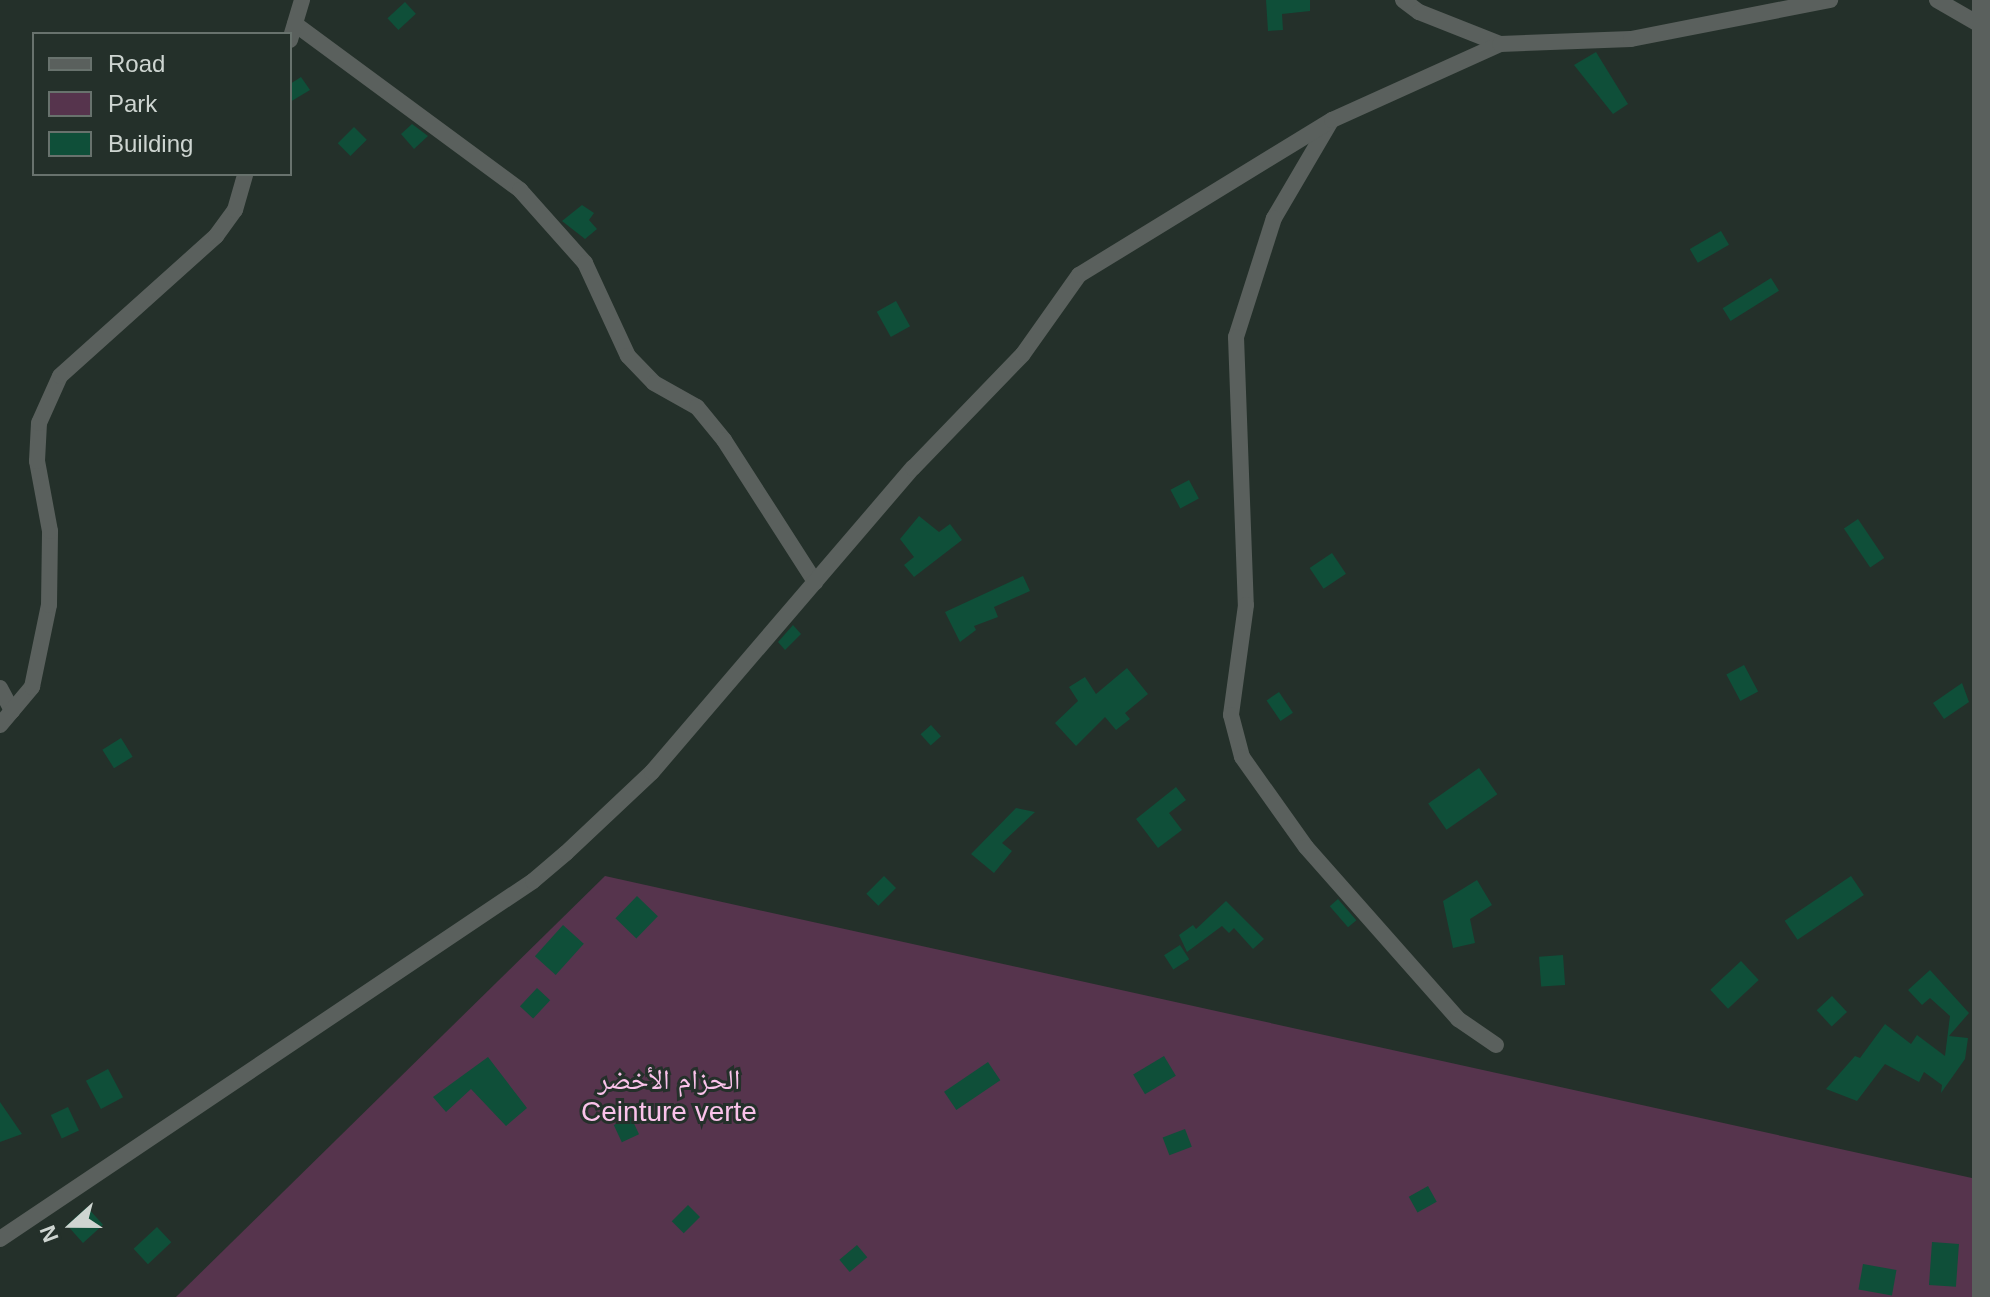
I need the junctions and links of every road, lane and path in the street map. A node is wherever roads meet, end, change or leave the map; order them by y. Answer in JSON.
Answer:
{"nodes":[{"id":1,"x":302,"y":0,"type":"edge"},
{"id":2,"x":1403,"y":0,"type":"edge"},
{"id":3,"x":1830,"y":0,"type":"edge"},
{"id":4,"x":1937,"y":0,"type":"edge"},
{"id":5,"x":1982,"y":0,"type":"edge"},
{"id":6,"x":1986,"y":26,"type":"edge"},
{"id":7,"x":293,"y":32,"type":"edge"},
{"id":8,"x":1500,"y":44,"type":"junction"},
{"id":9,"x":1332,"y":120,"type":"junction"},
{"id":10,"x":244,"y":176,"type":"edge"},
{"id":11,"x":815,"y":582,"type":"junction"},
{"id":12,"x":0,"y":688,"type":"edge"},
{"id":13,"x":12,"y":711,"type":"junction"},
{"id":14,"x":0,"y":725,"type":"edge"},
{"id":15,"x":1496,"y":1045,"type":"dead end"},
{"id":16,"x":0,"y":1239,"type":"edge"},
{"id":17,"x":1982,"y":1297,"type":"edge"}],
"edges":[{"from":1,"to":7,"type":"street"},
{"from":2,"to":8,"type":"street"},
{"from":3,"to":8,"type":"street"},
{"from":4,"to":6,"type":"street"},
{"from":5,"to":6,"type":"street"},
{"from":6,"to":17,"type":"street"},
{"from":7,"to":11,"type":"street"},
{"from":8,"to":9,"type":"street"},
{"from":9,"to":11,"type":"street"},
{"from":9,"to":15,"type":"street"},
{"from":10,"to":13,"type":"street"},
{"from":11,"to":16,"type":"street"},
{"from":12,"to":13,"type":"street"},
{"from":13,"to":14,"type":"street"}]}
